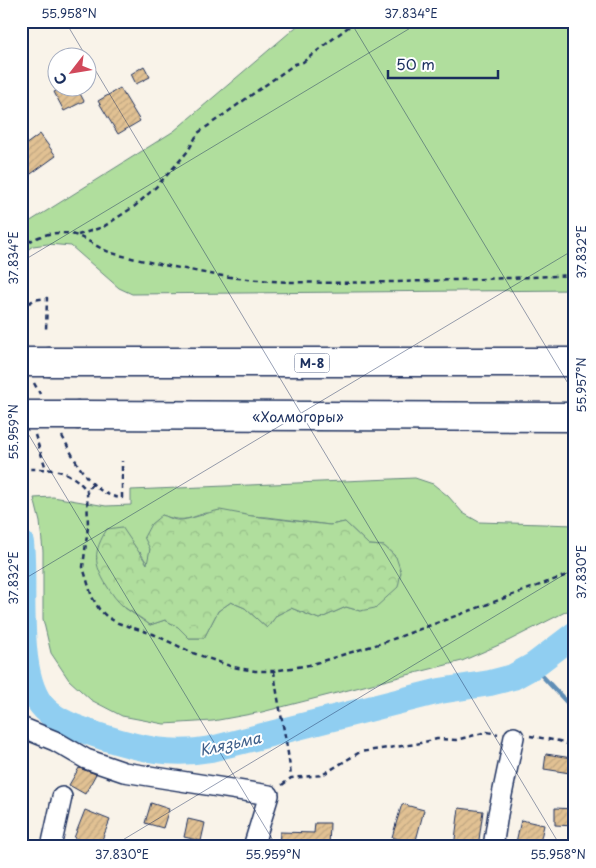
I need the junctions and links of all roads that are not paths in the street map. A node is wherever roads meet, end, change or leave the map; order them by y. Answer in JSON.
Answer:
{"nodes":[{"id":1,"x":21,"y":362,"type":"edge"},
{"id":2,"x":575,"y":362,"type":"edge"},
{"id":3,"x":21,"y":415,"type":"edge"},
{"id":4,"x":575,"y":417,"type":"edge"},
{"id":5,"x":21,"y":727,"type":"edge"},
{"id":6,"x":514,"y":737,"type":"road end"},
{"id":7,"x":62,"y":797,"type":"dead end"},
{"id":8,"x":52,"y":847,"type":"edge"},
{"id":9,"x":253,"y":847,"type":"edge"},
{"id":10,"x":493,"y":847,"type":"edge"}],
"edges":[{"from":1,"to":2,"type":"highway","number":"М-8","bridge":true},
{"from":3,"to":4,"type":"highway","name":"«Холмогоры»","bridge":true},
{"from":5,"to":9,"type":"lane"},
{"from":6,"to":10,"type":"lane"},
{"from":7,"to":8,"type":"lane"}]}
